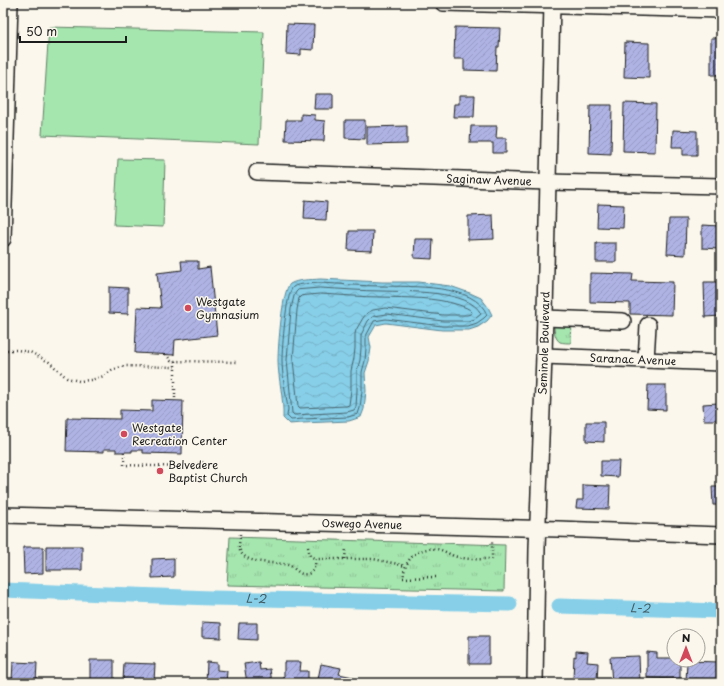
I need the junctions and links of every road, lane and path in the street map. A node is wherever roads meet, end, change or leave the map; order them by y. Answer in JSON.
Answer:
{"nodes":[{"id":1,"x":10,"y":3,"type":"edge"},
{"id":2,"x":443,"y":3,"type":"edge"},
{"id":3,"x":552,"y":4,"type":"edge"},
{"id":4,"x":721,"y":10,"type":"edge"},
{"id":5,"x":4,"y":167,"type":"edge"},
{"id":6,"x":256,"y":172,"type":"dead end"},
{"id":7,"x":548,"y":182,"type":"junction"},
{"id":8,"x":721,"y":186,"type":"edge"},
{"id":9,"x":3,"y":239,"type":"edge"},
{"id":10,"x":545,"y":318,"type":"junction"},
{"id":11,"x":623,"y":321,"type":"dead end"},
{"id":12,"x":648,"y":326,"type":"dead end"},
{"id":13,"x":3,"y":350,"type":"edge"},
{"id":14,"x":166,"y":354,"type":"dead end"},
{"id":15,"x":544,"y":356,"type":"junction"},
{"id":16,"x":646,"y":360,"type":"junction"},
{"id":17,"x":175,"y":362,"type":"junction"},
{"id":18,"x":238,"y":362,"type":"dead end"},
{"id":19,"x":721,"y":363,"type":"edge"},
{"id":20,"x":175,"y":367,"type":"junction"},
{"id":21,"x":175,"y":401,"type":"dead end"},
{"id":22,"x":124,"y":452,"type":"dead end"},
{"id":23,"x":204,"y":462,"type":"dead end"},
{"id":24,"x":3,"y":515,"type":"edge"},
{"id":25,"x":538,"y":529,"type":"junction"},
{"id":26,"x":240,"y":534,"type":"dead end"},
{"id":27,"x":721,"y":535,"type":"edge"},
{"id":28,"x":492,"y":540,"type":"dead end"},
{"id":29,"x":308,"y":547,"type":"dead end"},
{"id":30,"x":346,"y":548,"type":"dead end"},
{"id":31,"x":316,"y":559,"type":"junction"},
{"id":32,"x":345,"y":559,"type":"junction"},
{"id":33,"x":405,"y":566,"type":"junction"},
{"id":34,"x":436,"y":578,"type":"dead end"},
{"id":35,"x":535,"y":683,"type":"edge"}],
"edges":[{"from":1,"to":5,"type":"street"},
{"from":2,"to":3,"type":"street"},
{"from":3,"to":4,"type":"street"},
{"from":3,"to":7,"type":"street","name":"Seminole Boulevard"},
{"from":5,"to":9,"type":"street"},
{"from":6,"to":7,"type":"street","name":"Saginaw Avenue"},
{"from":7,"to":8,"type":"street","name":"Saginaw Avenue"},
{"from":7,"to":10,"type":"street","name":"Seminole Boulevard"},
{"from":10,"to":11,"type":"street"},
{"from":10,"to":15,"type":"street","name":"Seminole Boulevard"},
{"from":12,"to":16,"type":"street"},
{"from":13,"to":20,"type":"path"},
{"from":14,"to":17,"type":"path"},
{"from":15,"to":16,"type":"street","name":"Saranac Avenue"},
{"from":15,"to":25,"type":"street","name":"Seminole Boulevard"},
{"from":16,"to":19,"type":"street","name":"Saranac Avenue"},
{"from":17,"to":18,"type":"path"},
{"from":17,"to":20,"type":"path"},
{"from":20,"to":21,"type":"path"},
{"from":22,"to":23,"type":"path"},
{"from":24,"to":25,"type":"street","name":"Oswego Avenue"},
{"from":25,"to":27,"type":"street","name":"Oswego Avenue"},
{"from":25,"to":35,"type":"street","name":"Seminole Boulevard"},
{"from":26,"to":31,"type":"path"},
{"from":28,"to":33,"type":"path"},
{"from":29,"to":31,"type":"path"},
{"from":30,"to":32,"type":"path"},
{"from":31,"to":32,"type":"path"},
{"from":32,"to":33,"type":"path"},
{"from":33,"to":34,"type":"path"}]}
